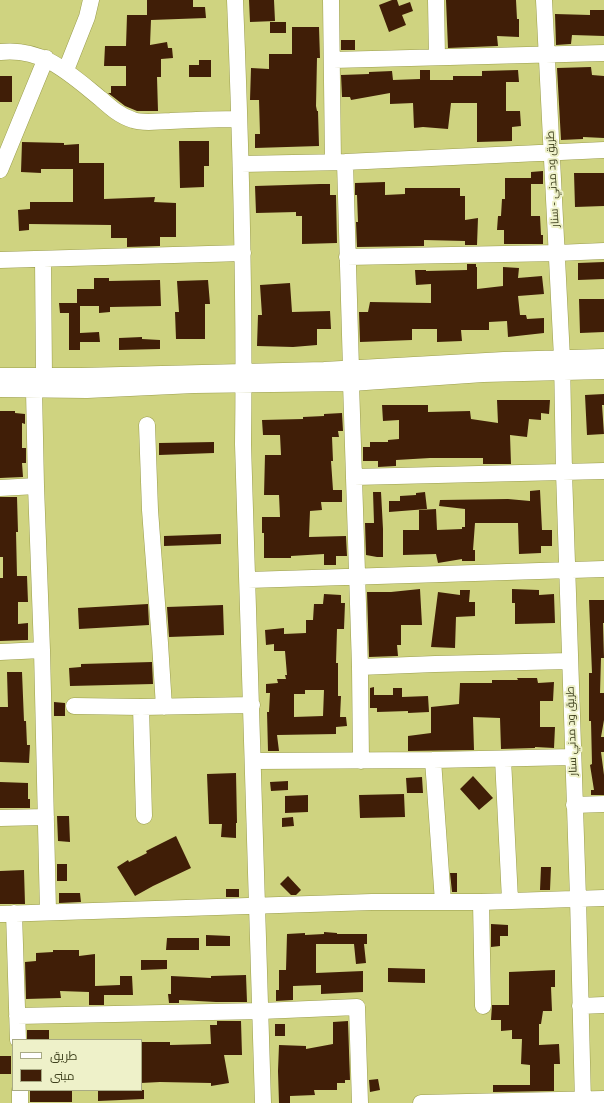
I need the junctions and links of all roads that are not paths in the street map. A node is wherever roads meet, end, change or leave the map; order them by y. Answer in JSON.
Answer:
{"nodes":[{"id":1,"x":91,"y":0,"type":"edge"},
{"id":2,"x":235,"y":0,"type":"edge"},
{"id":3,"x":331,"y":0,"type":"edge"},
{"id":4,"x":436,"y":0,"type":"edge"},
{"id":5,"x":544,"y":0,"type":"edge"},
{"id":6,"x":0,"y":52,"type":"edge"},
{"id":7,"x":604,"y":53,"type":"edge"},
{"id":8,"x":547,"y":54,"type":"junction"},
{"id":9,"x":46,"y":58,"type":"junction"},
{"id":10,"x":437,"y":58,"type":"junction"},
{"id":11,"x":333,"y":60,"type":"junction"},
{"id":12,"x":66,"y":70,"type":"junction"},
{"id":13,"x":239,"y":119,"type":"junction"},
{"id":14,"x":604,"y":150,"type":"edge"},
{"id":15,"x":552,"y":152,"type":"junction"},
{"id":16,"x":339,"y":162,"type":"junction"},
{"id":17,"x":241,"y":164,"type":"junction"},
{"id":18,"x":0,"y":170,"type":"edge"},
{"id":19,"x":604,"y":251,"type":"edge"},
{"id":20,"x":243,"y":253,"type":"junction"},
{"id":21,"x":557,"y":253,"type":"junction"},
{"id":22,"x":347,"y":257,"type":"junction"},
{"id":23,"x":43,"y":259,"type":"junction"},
{"id":24,"x":0,"y":260,"type":"edge"},
{"id":25,"x":604,"y":357,"type":"edge"},
{"id":26,"x":562,"y":365,"type":"junction"},
{"id":27,"x":604,"y":371,"type":"edge"},
{"id":28,"x":0,"y":376,"type":"edge"},
{"id":29,"x":44,"y":376,"type":"junction"},
{"id":30,"x":351,"y":376,"type":"junction"},
{"id":31,"x":244,"y":378,"type":"junction"},
{"id":32,"x":0,"y":389,"type":"edge"},
{"id":33,"x":34,"y":390,"type":"junction"},
{"id":34,"x":147,"y":425,"type":"dead end"},
{"id":35,"x":604,"y":471,"type":"edge"},
{"id":36,"x":564,"y":472,"type":"junction"},
{"id":37,"x":354,"y":477,"type":"junction"},
{"id":38,"x":36,"y":486,"type":"junction"},
{"id":39,"x":0,"y":488,"type":"edge"},
{"id":40,"x":604,"y":569,"type":"edge"},
{"id":41,"x":567,"y":570,"type":"junction"},
{"id":42,"x":356,"y":577,"type":"junction"},
{"id":43,"x":248,"y":580,"type":"junction"},
{"id":44,"x":42,"y":650,"type":"junction"},
{"id":45,"x":0,"y":652,"type":"edge"},
{"id":46,"x":570,"y":661,"type":"junction"},
{"id":47,"x":360,"y":667,"type":"junction"},
{"id":48,"x":74,"y":706,"type":"dead end"},
{"id":49,"x":252,"y":706,"type":"junction"},
{"id":50,"x":141,"y":707,"type":"junction"},
{"id":51,"x":164,"y":707,"type":"junction"},
{"id":52,"x":573,"y":757,"type":"junction"},
{"id":53,"x":503,"y":759,"type":"junction"},
{"id":54,"x":434,"y":760,"type":"junction"},
{"id":55,"x":254,"y":761,"type":"junction"},
{"id":56,"x":361,"y":761,"type":"junction"},
{"id":57,"x":604,"y":804,"type":"edge"},
{"id":58,"x":574,"y":805,"type":"junction"},
{"id":59,"x":144,"y":816,"type":"dead end"},
{"id":60,"x":46,"y":817,"type":"junction"},
{"id":61,"x":0,"y":818,"type":"edge"},
{"id":62,"x":578,"y":898,"type":"junction"},
{"id":63,"x":604,"y":898,"type":"edge"},
{"id":64,"x":510,"y":900,"type":"junction"},
{"id":65,"x":443,"y":902,"type":"junction"},
{"id":66,"x":481,"y":902,"type":"junction"},
{"id":67,"x":257,"y":906,"type":"junction"},
{"id":68,"x":48,"y":912,"type":"junction"},
{"id":69,"x":7,"y":913,"type":"edge"},
{"id":70,"x":604,"y":1005,"type":"edge"},
{"id":71,"x":482,"y":1006,"type":"dead end"},
{"id":72,"x":580,"y":1006,"type":"junction"},
{"id":73,"x":262,"y":1011,"type":"junction"},
{"id":74,"x":17,"y":1016,"type":"junction"},
{"id":75,"x":18,"y":1039,"type":"edge"},
{"id":76,"x":20,"y":1091,"type":"edge"},
{"id":77,"x":604,"y":1099,"type":"edge"},
{"id":78,"x":583,"y":1101,"type":"edge"},
{"id":79,"x":20,"y":1103,"type":"edge"},
{"id":80,"x":263,"y":1103,"type":"edge"},
{"id":81,"x":360,"y":1103,"type":"edge"},
{"id":82,"x":421,"y":1103,"type":"edge"}],
"edges":[{"from":1,"to":12,"type":"street"},
{"from":2,"to":13,"type":"street"},
{"from":3,"to":11,"type":"street"},
{"from":4,"to":10,"type":"street"},
{"from":5,"to":8,"type":"street","name":"طريق ود مدني - سنار"},
{"from":6,"to":9,"type":"street"},
{"from":7,"to":8,"type":"street"},
{"from":8,"to":10,"type":"street"},
{"from":8,"to":15,"type":"street","name":"طريق ود مدني - سنار"},
{"from":9,"to":12,"type":"street"},
{"from":9,"to":18,"type":"street"},
{"from":10,"to":11,"type":"street"},
{"from":11,"to":16,"type":"street"},
{"from":12,"to":13,"type":"street"},
{"from":13,"to":17,"type":"street"},
{"from":14,"to":15,"type":"street"},
{"from":15,"to":16,"type":"street"},
{"from":15,"to":21,"type":"street","name":"طريق ود مدني - سنار"},
{"from":16,"to":17,"type":"street"},
{"from":16,"to":22,"type":"street"},
{"from":17,"to":20,"type":"street"},
{"from":19,"to":21,"type":"street"},
{"from":20,"to":23,"type":"street"},
{"from":20,"to":31,"type":"street"},
{"from":21,"to":22,"type":"street"},
{"from":21,"to":26,"type":"street","name":"طريق ود مدني - سنار"},
{"from":22,"to":30,"type":"street"},
{"from":23,"to":24,"type":"street"},
{"from":23,"to":29,"type":"street"},
{"from":25,"to":26,"type":"street"},
{"from":26,"to":27,"type":"street"},
{"from":26,"to":30,"type":"street"},
{"from":26,"to":36,"type":"street","name":"طريق ود مدني سنار"},
{"from":28,"to":29,"type":"street"},
{"from":29,"to":31,"type":"street"},
{"from":30,"to":31,"type":"street"},
{"from":30,"to":37,"type":"street"},
{"from":31,"to":33,"type":"street"},
{"from":31,"to":43,"type":"street"},
{"from":32,"to":33,"type":"street"},
{"from":33,"to":38,"type":"street"},
{"from":34,"to":51,"type":"street"},
{"from":35,"to":36,"type":"street"},
{"from":36,"to":37,"type":"street"},
{"from":36,"to":41,"type":"street","name":"طريق ود مدني سنار"},
{"from":37,"to":42,"type":"street"},
{"from":38,"to":39,"type":"street"},
{"from":38,"to":44,"type":"street"},
{"from":40,"to":41,"type":"street"},
{"from":41,"to":42,"type":"street"},
{"from":41,"to":46,"type":"street","name":"طريق ود مدني سنار"},
{"from":42,"to":43,"type":"street"},
{"from":42,"to":47,"type":"street"},
{"from":43,"to":49,"type":"street"},
{"from":44,"to":45,"type":"street"},
{"from":44,"to":60,"type":"street"},
{"from":46,"to":47,"type":"street"},
{"from":46,"to":52,"type":"street","name":"طريق ود مدني سنار"},
{"from":47,"to":56,"type":"street"},
{"from":48,"to":50,"type":"street"},
{"from":49,"to":51,"type":"street"},
{"from":49,"to":55,"type":"street"},
{"from":50,"to":51,"type":"street"},
{"from":50,"to":59,"type":"street"},
{"from":52,"to":53,"type":"street"},
{"from":52,"to":58,"type":"street","name":"طريق ود مدني سنار"},
{"from":53,"to":54,"type":"street"},
{"from":53,"to":64,"type":"street"},
{"from":54,"to":56,"type":"street"},
{"from":54,"to":65,"type":"street"},
{"from":55,"to":56,"type":"street"},
{"from":55,"to":67,"type":"street"},
{"from":57,"to":58,"type":"street"},
{"from":58,"to":62,"type":"street","name":"طريق ود مدني سنار"},
{"from":60,"to":61,"type":"street"},
{"from":60,"to":68,"type":"street"},
{"from":62,"to":63,"type":"street"},
{"from":62,"to":64,"type":"street"},
{"from":62,"to":72,"type":"street","name":"طريق ود مدني سنار"},
{"from":64,"to":66,"type":"street"},
{"from":65,"to":66,"type":"street"},
{"from":65,"to":67,"type":"street"},
{"from":66,"to":71,"type":"street"},
{"from":67,"to":68,"type":"street"},
{"from":67,"to":73,"type":"street"},
{"from":68,"to":69,"type":"street"},
{"from":69,"to":74,"type":"street"},
{"from":70,"to":72,"type":"street"},
{"from":72,"to":78,"type":"street","name":"طريق ود مدني سنار"},
{"from":73,"to":74,"type":"street"},
{"from":73,"to":80,"type":"street"},
{"from":73,"to":81,"type":"street"},
{"from":74,"to":75,"type":"street"},
{"from":76,"to":79,"type":"street"},
{"from":77,"to":78,"type":"street"},
{"from":78,"to":82,"type":"street"}]}
